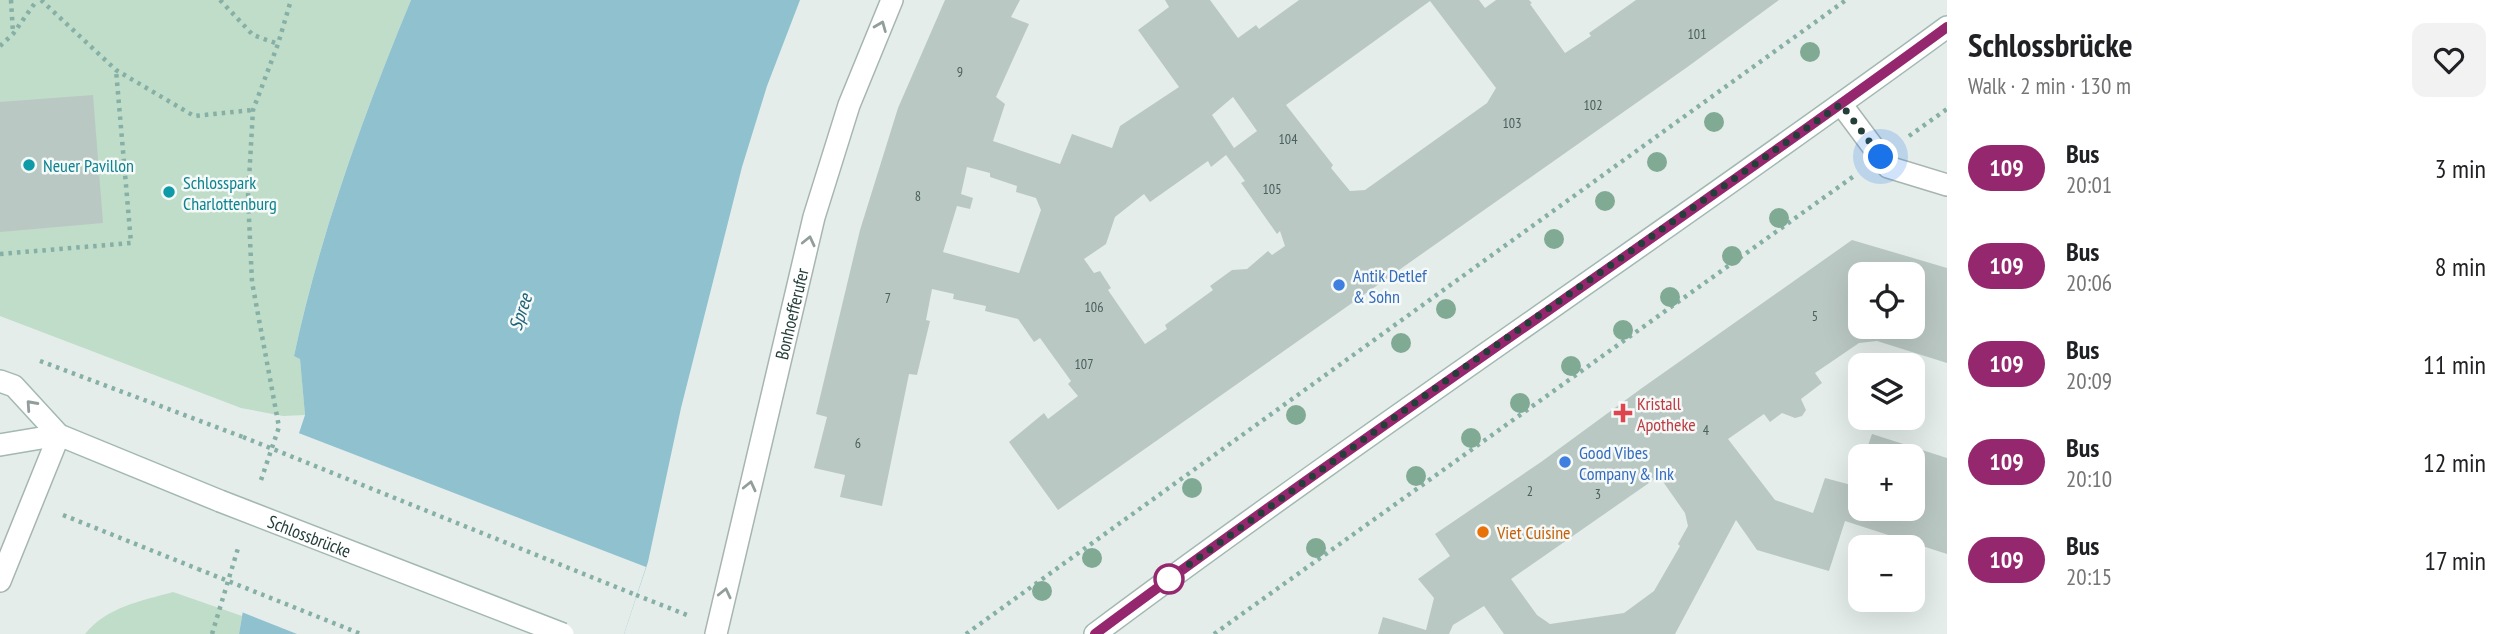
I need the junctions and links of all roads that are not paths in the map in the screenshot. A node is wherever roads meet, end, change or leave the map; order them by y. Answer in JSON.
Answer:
{"nodes":[{"id":1,"x":892,"y":0,"type":"edge"},
{"id":2,"x":1947,"y":27,"type":"edge"},
{"id":3,"x":1841,"y":104,"type":"junction"},
{"id":4,"x":1947,"y":185,"type":"edge"},
{"id":5,"x":0,"y":381,"type":"edge"},
{"id":6,"x":59,"y":435,"type":"junction"},
{"id":7,"x":0,"y":446,"type":"edge"},
{"id":8,"x":0,"y":581,"type":"edge"},
{"id":9,"x":563,"y":634,"type":"edge"},
{"id":10,"x":716,"y":634,"type":"edge"},
{"id":11,"x":1095,"y":634,"type":"edge"}],
"edges":[{"from":10,"to":1,"type":"main road","name":"Bonhoefferufer","one_way":true},
{"from":2,"to":3,"type":"main road"},
{"from":3,"to":4,"type":"main road"},
{"from":3,"to":11,"type":"main road"},
{"from":6,"to":5,"type":"main road","one_way":true},
{"from":6,"to":7,"type":"main road"},
{"from":6,"to":8,"type":"main road"},
{"from":6,"to":9,"type":"main road","name":"Schlossbrücke","bridge":true}]}
